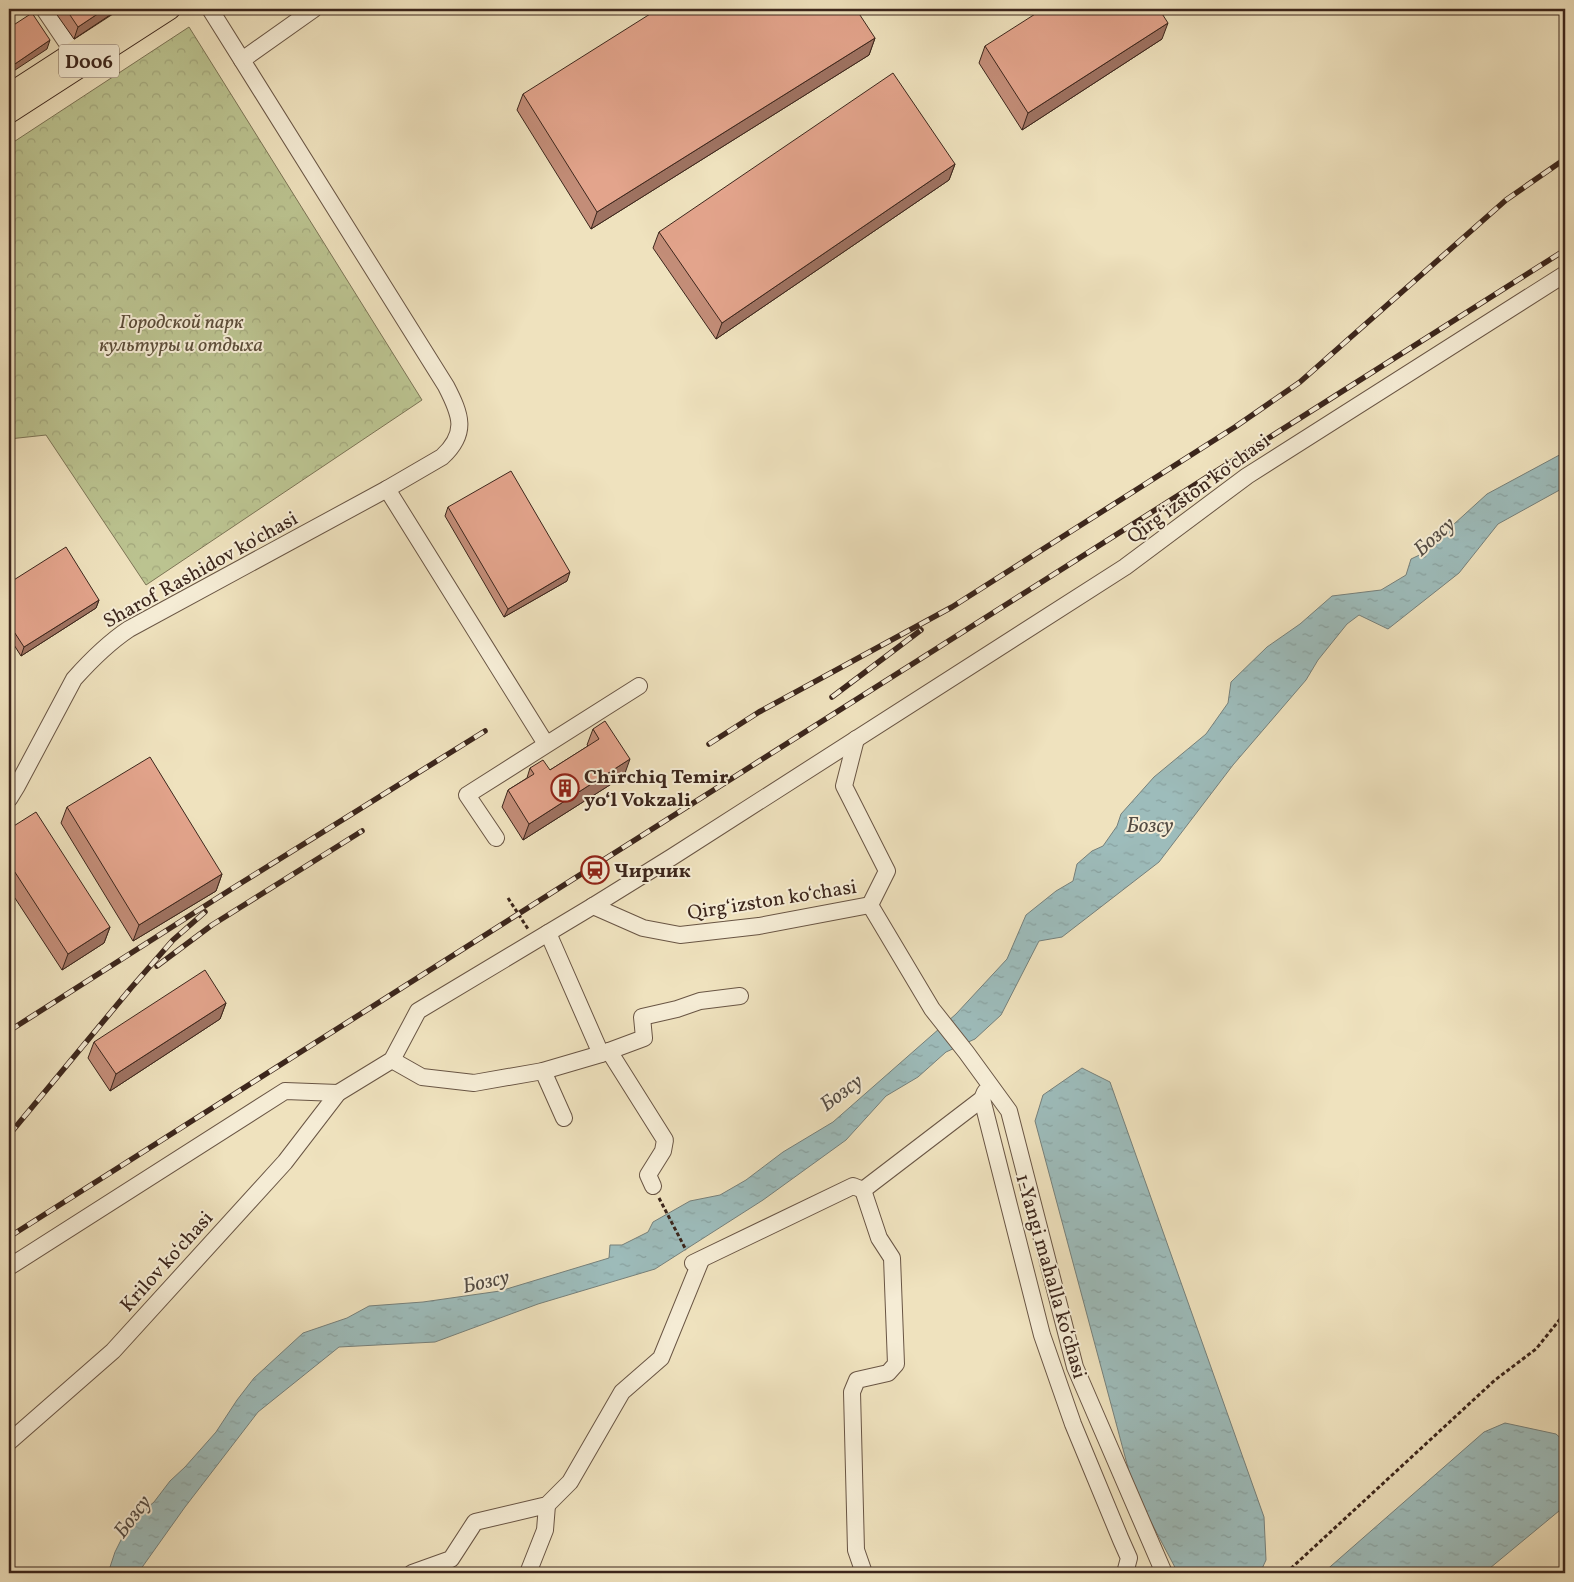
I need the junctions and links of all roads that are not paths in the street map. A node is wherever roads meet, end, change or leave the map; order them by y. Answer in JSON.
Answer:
{"nodes":[{"id":1,"x":44,"y":9,"type":"edge"},
{"id":2,"x":140,"y":9,"type":"edge"},
{"id":3,"x":170,"y":9,"type":"edge"},
{"id":4,"x":210,"y":9,"type":"edge"},
{"id":5,"x":314,"y":9,"type":"edge"},
{"id":6,"x":73,"y":52,"type":"junction"},
{"id":7,"x":242,"y":60,"type":"junction"},
{"id":8,"x":9,"y":94,"type":"edge"},
{"id":9,"x":9,"y":113,"type":"edge"},
{"id":10,"x":1565,"y":274,"type":"edge"},
{"id":11,"x":387,"y":489,"type":"junction"},
{"id":12,"x":639,"y":686,"type":"dead end"},
{"id":13,"x":856,"y":739,"type":"junction"},
{"id":14,"x":546,"y":744,"type":"junction"},
{"id":15,"x":9,"y":799,"type":"edge"},
{"id":16,"x":496,"y":838,"type":"dead end"},
{"id":17,"x":593,"y":906,"type":"junction"},
{"id":18,"x":870,"y":906,"type":"junction"},
{"id":19,"x":542,"y":937,"type":"junction"},
{"id":20,"x":740,"y":996,"type":"dead end"},
{"id":21,"x":605,"y":1053,"type":"junction"},
{"id":22,"x":392,"y":1060,"type":"junction"},
{"id":23,"x":543,"y":1071,"type":"junction"},
{"id":24,"x":989,"y":1083,"type":"junction"},
{"id":25,"x":338,"y":1093,"type":"junction"},
{"id":26,"x":982,"y":1100,"type":"junction"},
{"id":27,"x":564,"y":1118,"type":"dead end"},
{"id":28,"x":653,"y":1186,"type":"road end"},
{"id":29,"x":863,"y":1190,"type":"junction"},
{"id":30,"x":9,"y":1267,"type":"edge"},
{"id":31,"x":9,"y":1442,"type":"edge"},
{"id":32,"x":546,"y":1505,"type":"junction"},
{"id":33,"x":412,"y":1573,"type":"edge"},
{"id":34,"x":528,"y":1573,"type":"edge"},
{"id":35,"x":864,"y":1573,"type":"edge"},
{"id":36,"x":1125,"y":1573,"type":"edge"},
{"id":37,"x":1164,"y":1573,"type":"edge"}],
"edges":[{"from":1,"to":6,"type":"street"},
{"from":2,"to":6,"type":"main road","number":"D006"},
{"from":3,"to":9,"type":"main road","number":"D006"},
{"from":4,"to":7,"type":"street"},
{"from":5,"to":7,"type":"street"},
{"from":6,"to":8,"type":"main road","number":"D006"},
{"from":7,"to":11,"type":"street","name":"Sharof Rashidov ko'chasi"},
{"from":10,"to":13,"type":"street","name":"Qirg‘izston ko‘chasi"},
{"from":11,"to":14,"type":"street"},
{"from":11,"to":15,"type":"street","name":"Sharof Rashidov ko'chasi"},
{"from":12,"to":14,"type":"street"},
{"from":13,"to":17,"type":"street","name":"Qirg‘izston ko‘chasi"},
{"from":13,"to":18,"type":"street","name":"Qirg‘izston ko‘chasi"},
{"from":14,"to":16,"type":"street"},
{"from":17,"to":18,"type":"street","name":"Qirg‘izston ko‘chasi"},
{"from":17,"to":19,"type":"street","name":"Qirg‘izston ko‘chasi"},
{"from":18,"to":24,"type":"street"},
{"from":19,"to":21,"type":"street"},
{"from":19,"to":22,"type":"street","name":"Qirg‘izston ko‘chasi"},
{"from":20,"to":21,"type":"street"},
{"from":21,"to":23,"type":"street"},
{"from":21,"to":28,"type":"street"},
{"from":22,"to":23,"type":"street"},
{"from":22,"to":25,"type":"street"},
{"from":23,"to":27,"type":"street"},
{"from":24,"to":26,"type":"street"},
{"from":24,"to":37,"type":"street"},
{"from":25,"to":30,"type":"street"},
{"from":25,"to":31,"type":"street","name":"Krilov ko‘chasi"},
{"from":26,"to":29,"type":"street"},
{"from":26,"to":36,"type":"street","name":"1-Yangi mahalla ko‘chasi"},
{"from":29,"to":32,"type":"street"},
{"from":29,"to":35,"type":"street"},
{"from":32,"to":33,"type":"street"},
{"from":32,"to":34,"type":"street"}]}
